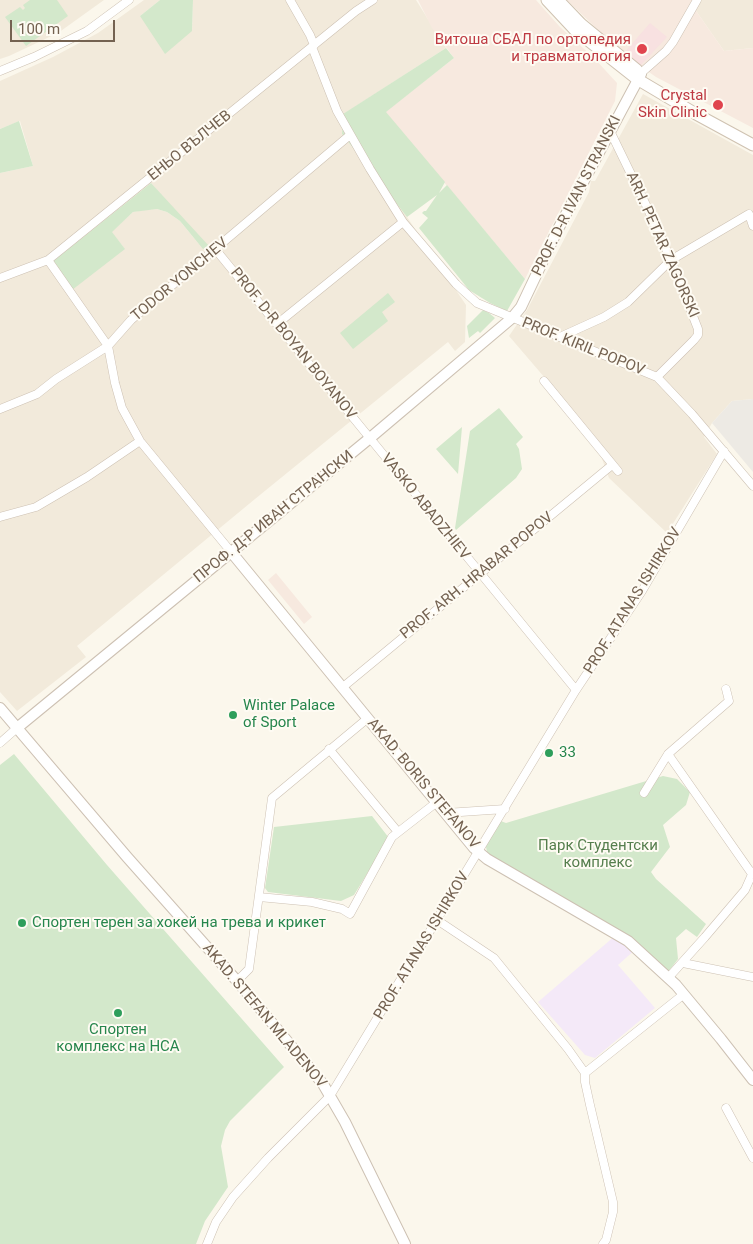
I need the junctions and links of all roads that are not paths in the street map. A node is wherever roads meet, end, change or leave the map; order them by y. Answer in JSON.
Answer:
{"nodes":[{"id":1,"x":129,"y":0,"type":"edge"},
{"id":2,"x":290,"y":0,"type":"edge"},
{"id":3,"x":373,"y":0,"type":"edge"},
{"id":4,"x":547,"y":0,"type":"edge"},
{"id":5,"x":558,"y":0,"type":"edge"},
{"id":6,"x":697,"y":0,"type":"edge"},
{"id":7,"x":313,"y":46,"type":"junction"},
{"id":8,"x":0,"y":71,"type":"edge"},
{"id":9,"x":639,"y":76,"type":"junction"},
{"id":10,"x":610,"y":131,"type":"junction"},
{"id":11,"x":350,"y":135,"type":"junction"},
{"id":12,"x":753,"y":137,"type":"edge"},
{"id":13,"x":753,"y":145,"type":"edge"},
{"id":14,"x":403,"y":222,"type":"junction"},
{"id":15,"x":753,"y":226,"type":"edge"},
{"id":16,"x":216,"y":250,"type":"junction"},
{"id":17,"x":48,"y":260,"type":"junction"},
{"id":18,"x":671,"y":260,"type":"junction"},
{"id":19,"x":0,"y":278,"type":"edge"},
{"id":20,"x":512,"y":318,"type":"junction"},
{"id":21,"x":277,"y":324,"type":"junction"},
{"id":22,"x":560,"y":337,"type":"junction"},
{"id":23,"x":108,"y":346,"type":"junction"},
{"id":24,"x":657,"y":377,"type":"junction"},
{"id":25,"x":544,"y":381,"type":"dead end"},
{"id":26,"x":0,"y":409,"type":"edge"},
{"id":27,"x":370,"y":438,"type":"junction"},
{"id":28,"x":140,"y":441,"type":"junction"},
{"id":29,"x":724,"y":452,"type":"junction"},
{"id":30,"x":612,"y":464,"type":"junction"},
{"id":31,"x":618,"y":471,"type":"dead end"},
{"id":32,"x":753,"y":486,"type":"edge"},
{"id":33,"x":0,"y":517,"type":"edge"},
{"id":34,"x":232,"y":553,"type":"junction"},
{"id":35,"x":480,"y":574,"type":"junction"},
{"id":36,"x":343,"y":687,"type":"junction"},
{"id":37,"x":726,"y":689,"type":"dead end"},
{"id":38,"x":576,"y":690,"type":"junction"},
{"id":39,"x":0,"y":708,"type":"edge"},
{"id":40,"x":368,"y":718,"type":"junction"},
{"id":41,"x":17,"y":728,"type":"junction"},
{"id":42,"x":0,"y":742,"type":"edge"},
{"id":43,"x":329,"y":749,"type":"junction"},
{"id":44,"x":668,"y":754,"type":"junction"},
{"id":45,"x":644,"y":793,"type":"dead end"},
{"id":46,"x":437,"y":802,"type":"junction"},
{"id":47,"x":506,"y":808,"type":"junction"},
{"id":48,"x":446,"y":814,"type":"junction"},
{"id":49,"x":398,"y":832,"type":"junction"},
{"id":50,"x":479,"y":852,"type":"junction"},
{"id":51,"x":752,"y":873,"type":"edge"},
{"id":52,"x":745,"y":890,"type":"junction"},
{"id":53,"x":753,"y":895,"type":"edge"},
{"id":54,"x":259,"y":897,"type":"junction"},
{"id":55,"x":437,"y":920,"type":"junction"},
{"id":56,"x":683,"y":963,"type":"junction"},
{"id":57,"x":669,"y":977,"type":"junction"},
{"id":58,"x":753,"y":977,"type":"edge"},
{"id":59,"x":237,"y":981,"type":"junction"},
{"id":60,"x":684,"y":994,"type":"junction"},
{"id":61,"x":585,"y":1073,"type":"junction"},
{"id":62,"x":753,"y":1080,"type":"edge"},
{"id":63,"x":330,"y":1096,"type":"junction"},
{"id":64,"x":726,"y":1108,"type":"dead end"},
{"id":65,"x":753,"y":1158,"type":"edge"},
{"id":66,"x":207,"y":1244,"type":"edge"},
{"id":67,"x":405,"y":1244,"type":"edge"},
{"id":68,"x":603,"y":1244,"type":"edge"}],
"edges":[{"from":1,"to":8,"type":"street"},
{"from":2,"to":7,"type":"street"},
{"from":3,"to":7,"type":"street","name":"ЕНЬО ВЪЛЧЕВ"},
{"from":4,"to":9,"type":"main road"},
{"from":5,"to":9,"type":"main road"},
{"from":6,"to":9,"type":"street"},
{"from":7,"to":11,"type":"street","name":"PROF. KIRIL POPOV"},
{"from":7,"to":17,"type":"street","name":"ЕНЬО ВЪЛЧЕВ"},
{"from":9,"to":10,"type":"street","name":"PROF. D-R IVAN STRANSKI"},
{"from":9,"to":12,"type":"main road"},
{"from":9,"to":13,"type":"main road"},
{"from":10,"to":18,"type":"street","name":"ARH. PETAR ZAGORSKI"},
{"from":10,"to":20,"type":"street","name":"PROF. D-R IVAN STRANSKI"},
{"from":11,"to":14,"type":"street","name":"PROF. KIRIL POPOV"},
{"from":11,"to":16,"type":"street","name":"TODOR YONCHEV"},
{"from":14,"to":20,"type":"street","name":"PROF. KIRIL POPOV"},
{"from":14,"to":21,"type":"street"},
{"from":15,"to":18,"type":"street"},
{"from":16,"to":21,"type":"street","name":"PROF. D-R BOYAN BOYANOV"},
{"from":16,"to":23,"type":"street","name":"TODOR YONCHEV"},
{"from":17,"to":19,"type":"street","name":"ЕНЬО ВЪЛЧЕВ"},
{"from":17,"to":23,"type":"street"},
{"from":18,"to":22,"type":"street"},
{"from":18,"to":24,"type":"street","name":"ARH. PETAR ZAGORSKI"},
{"from":20,"to":22,"type":"street","name":"PROF. KIRIL POPOV"},
{"from":20,"to":27,"type":"street","name":"ПРОФ. Д-Р ИВАН СТРАНСКИ"},
{"from":21,"to":27,"type":"street","name":"PROF. D-R BOYAN BOYANOV"},
{"from":22,"to":24,"type":"street","name":"PROF. KIRIL POPOV"},
{"from":23,"to":26,"type":"street","name":"TODOR YONCHEV"},
{"from":23,"to":28,"type":"street"},
{"from":24,"to":29,"type":"street","name":"PROF. KIRIL POPOV"},
{"from":25,"to":30,"type":"street"},
{"from":27,"to":34,"type":"street","name":"ПРОФ. Д-Р ИВАН СТРАНСКИ"},
{"from":27,"to":35,"type":"street","name":"VASKO ABADZHIEV"},
{"from":28,"to":33,"type":"street"},
{"from":28,"to":34,"type":"street"},
{"from":29,"to":32,"type":"street","name":"PROF. KIRIL POPOV"},
{"from":29,"to":38,"type":"street","name":"PROF. ATANAS ISHIRKOV"},
{"from":30,"to":31,"type":"street"},
{"from":30,"to":35,"type":"street","name":"PROF. ARH. HRABAR POPOV"},
{"from":34,"to":36,"type":"street","name":"AKAD. BORIS STEFANOV"},
{"from":34,"to":41,"type":"street","name":"ПРОФ. Д-Р ИВАН СТРАНСКИ"},
{"from":35,"to":36,"type":"street","name":"PROF. ARH. HRABAR POPOV"},
{"from":35,"to":38,"type":"street","name":"VASKO ABADZHIEV"},
{"from":36,"to":40,"type":"street","name":"AKAD. BORIS STEFANOV"},
{"from":37,"to":44,"type":"street"},
{"from":38,"to":47,"type":"street","name":"PROF. ATANAS ISHIRKOV"},
{"from":39,"to":41,"type":"street","name":"AKAD. STEFAN MLADENOV"},
{"from":40,"to":43,"type":"street"},
{"from":40,"to":46,"type":"street","name":"AKAD. BORIS STEFANOV"},
{"from":41,"to":42,"type":"street"},
{"from":41,"to":59,"type":"street","name":"AKAD. STEFAN MLADENOV"},
{"from":43,"to":49,"type":"street"},
{"from":43,"to":54,"type":"street"},
{"from":44,"to":45,"type":"street"},
{"from":44,"to":51,"type":"street"},
{"from":46,"to":48,"type":"street","name":"AKAD. BORIS STEFANOV"},
{"from":46,"to":49,"type":"street"},
{"from":47,"to":48,"type":"street"},
{"from":47,"to":50,"type":"street","name":"PROF. ATANAS ISHIRKOV"},
{"from":48,"to":50,"type":"street","name":"AKAD. BORIS STEFANOV"},
{"from":49,"to":54,"type":"street"},
{"from":50,"to":55,"type":"street","name":"PROF. ATANAS ISHIRKOV"},
{"from":50,"to":57,"type":"street","name":"AKAD. BORIS STEFANOV"},
{"from":51,"to":52,"type":"street"},
{"from":52,"to":53,"type":"street"},
{"from":52,"to":56,"type":"street"},
{"from":54,"to":59,"type":"street"},
{"from":55,"to":61,"type":"street"},
{"from":55,"to":63,"type":"street","name":"PROF. ATANAS ISHIRKOV"},
{"from":56,"to":57,"type":"street"},
{"from":56,"to":58,"type":"street"},
{"from":57,"to":60,"type":"street","name":"AKAD. BORIS STEFANOV"},
{"from":59,"to":63,"type":"street","name":"AKAD. STEFAN MLADENOV"},
{"from":60,"to":61,"type":"street"},
{"from":60,"to":62,"type":"street","name":"AKAD. BORIS STEFANOV"},
{"from":61,"to":68,"type":"street"},
{"from":63,"to":66,"type":"street","name":"PROF. ATANAS ISHIRKOV"},
{"from":63,"to":67,"type":"street","name":"AKAD. STEFAN MLADENOV"},
{"from":64,"to":65,"type":"street"}]}
